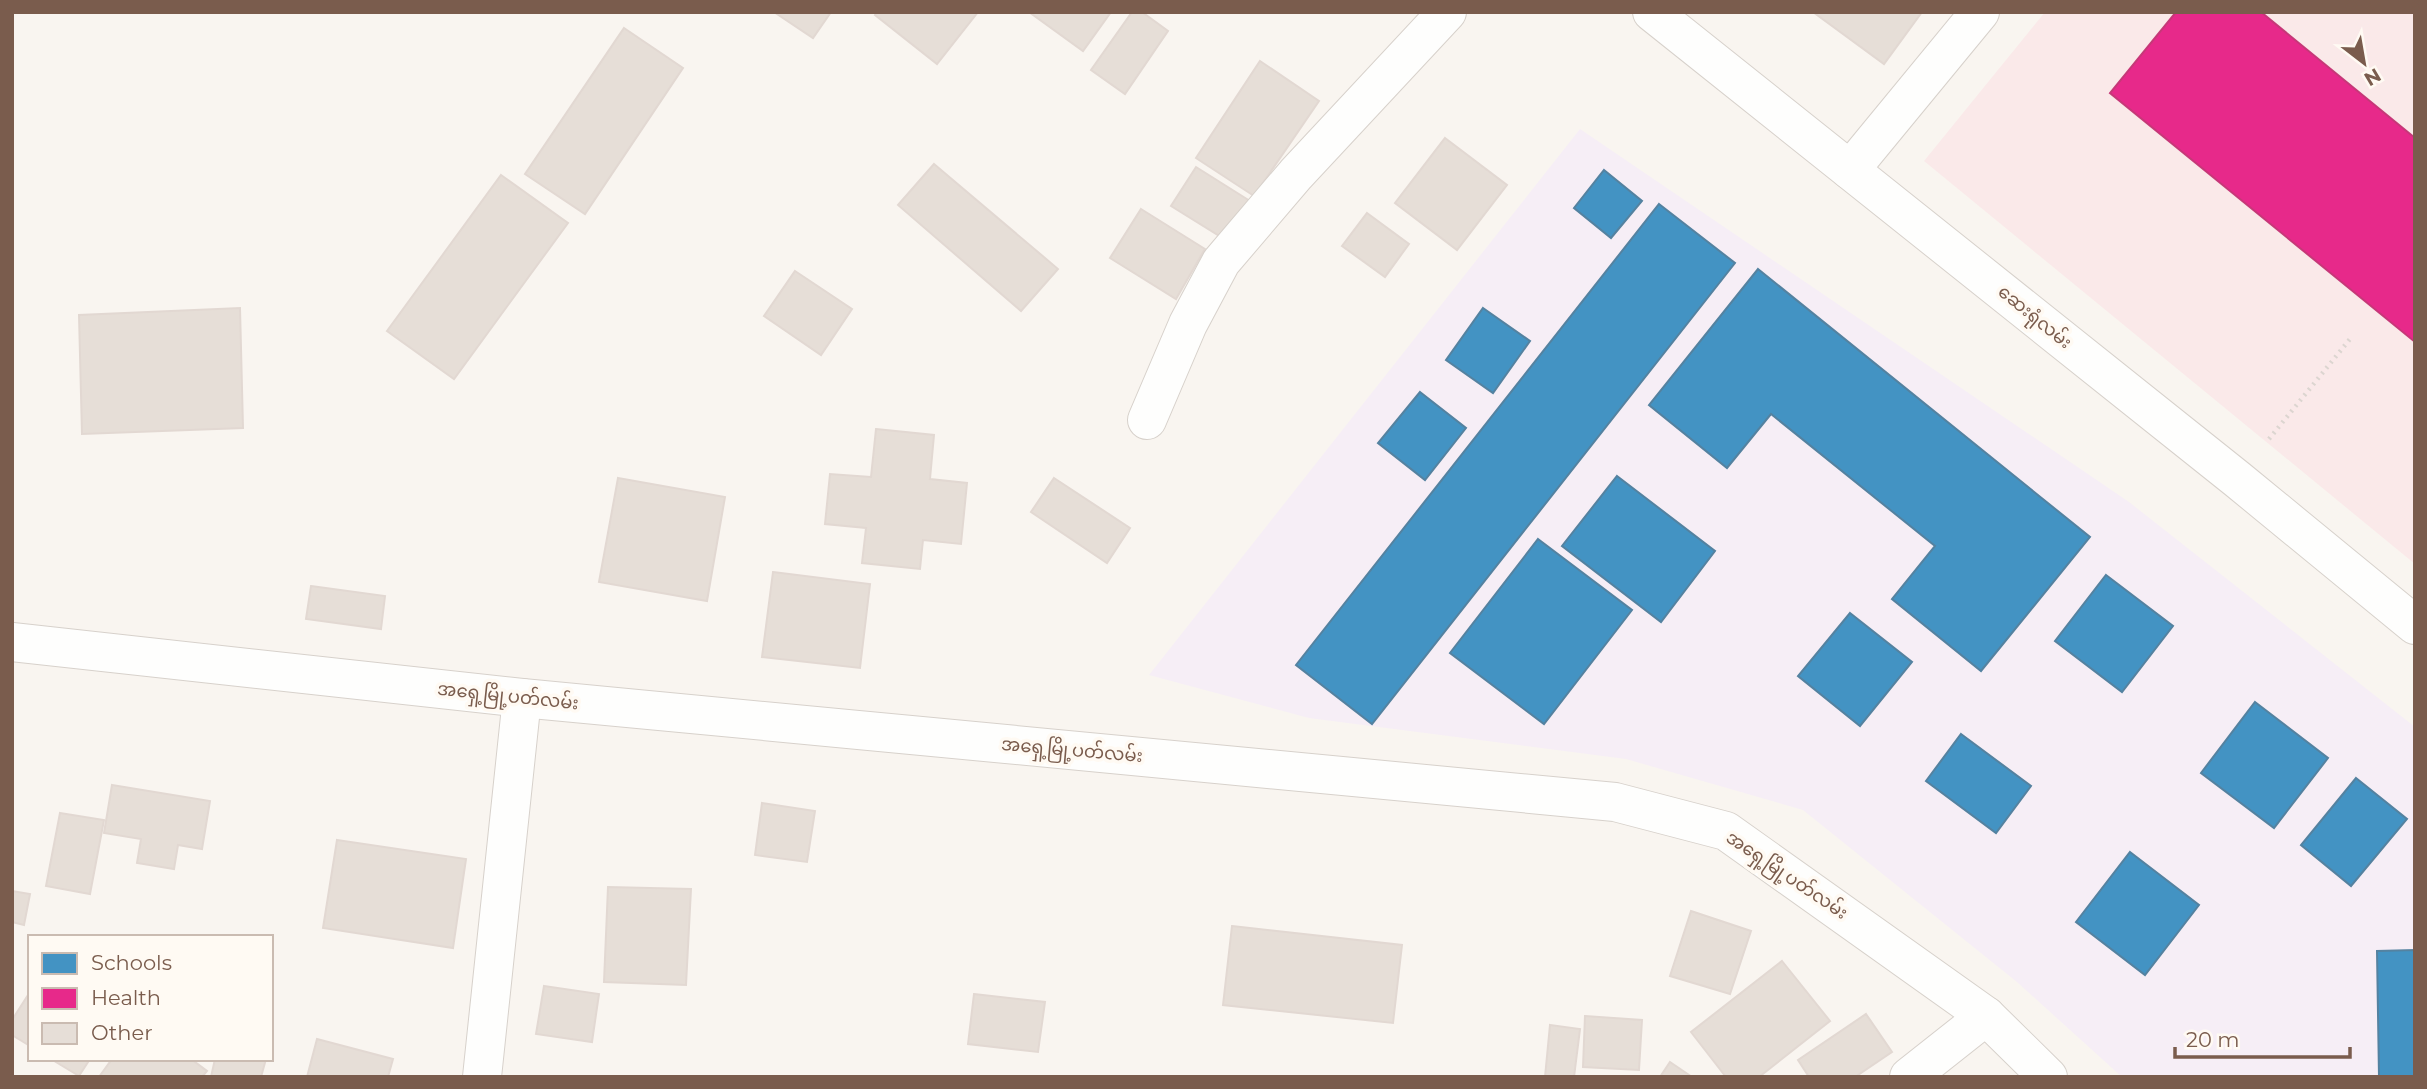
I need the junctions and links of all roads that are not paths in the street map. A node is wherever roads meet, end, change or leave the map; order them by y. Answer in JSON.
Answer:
{"nodes":[{"id":1,"x":1447,"y":12,"type":"edge"},
{"id":2,"x":1652,"y":12,"type":"edge"},
{"id":3,"x":1980,"y":12,"type":"edge"},
{"id":4,"x":1850,"y":170,"type":"junction"},
{"id":5,"x":1147,"y":420,"type":"dead end"},
{"id":6,"x":2415,"y":625,"type":"edge"},
{"id":7,"x":12,"y":642,"type":"edge"},
{"id":8,"x":523,"y":698,"type":"junction"},
{"id":9,"x":1986,"y":1016,"type":"junction"},
{"id":10,"x":482,"y":1077,"type":"edge"},
{"id":11,"x":1909,"y":1077,"type":"edge"},
{"id":12,"x":2048,"y":1077,"type":"edge"}],
"edges":[{"from":1,"to":5,"type":"street"},
{"from":2,"to":4,"type":"street","name":"ဆေးရုံလမ်း"},
{"from":3,"to":4,"type":"street"},
{"from":4,"to":6,"type":"street","name":"ဆေးရုံလမ်း"},
{"from":7,"to":8,"type":"street","name":"အရှေ့မြို့ပတ်လမ်း"},
{"from":8,"to":9,"type":"street","name":"အရှေ့မြို့ပတ်လမ်း"},
{"from":8,"to":10,"type":"street"},
{"from":9,"to":11,"type":"street"},
{"from":9,"to":12,"type":"street","name":"အရှေ့မြို့ပတ်လမ်း"}]}
